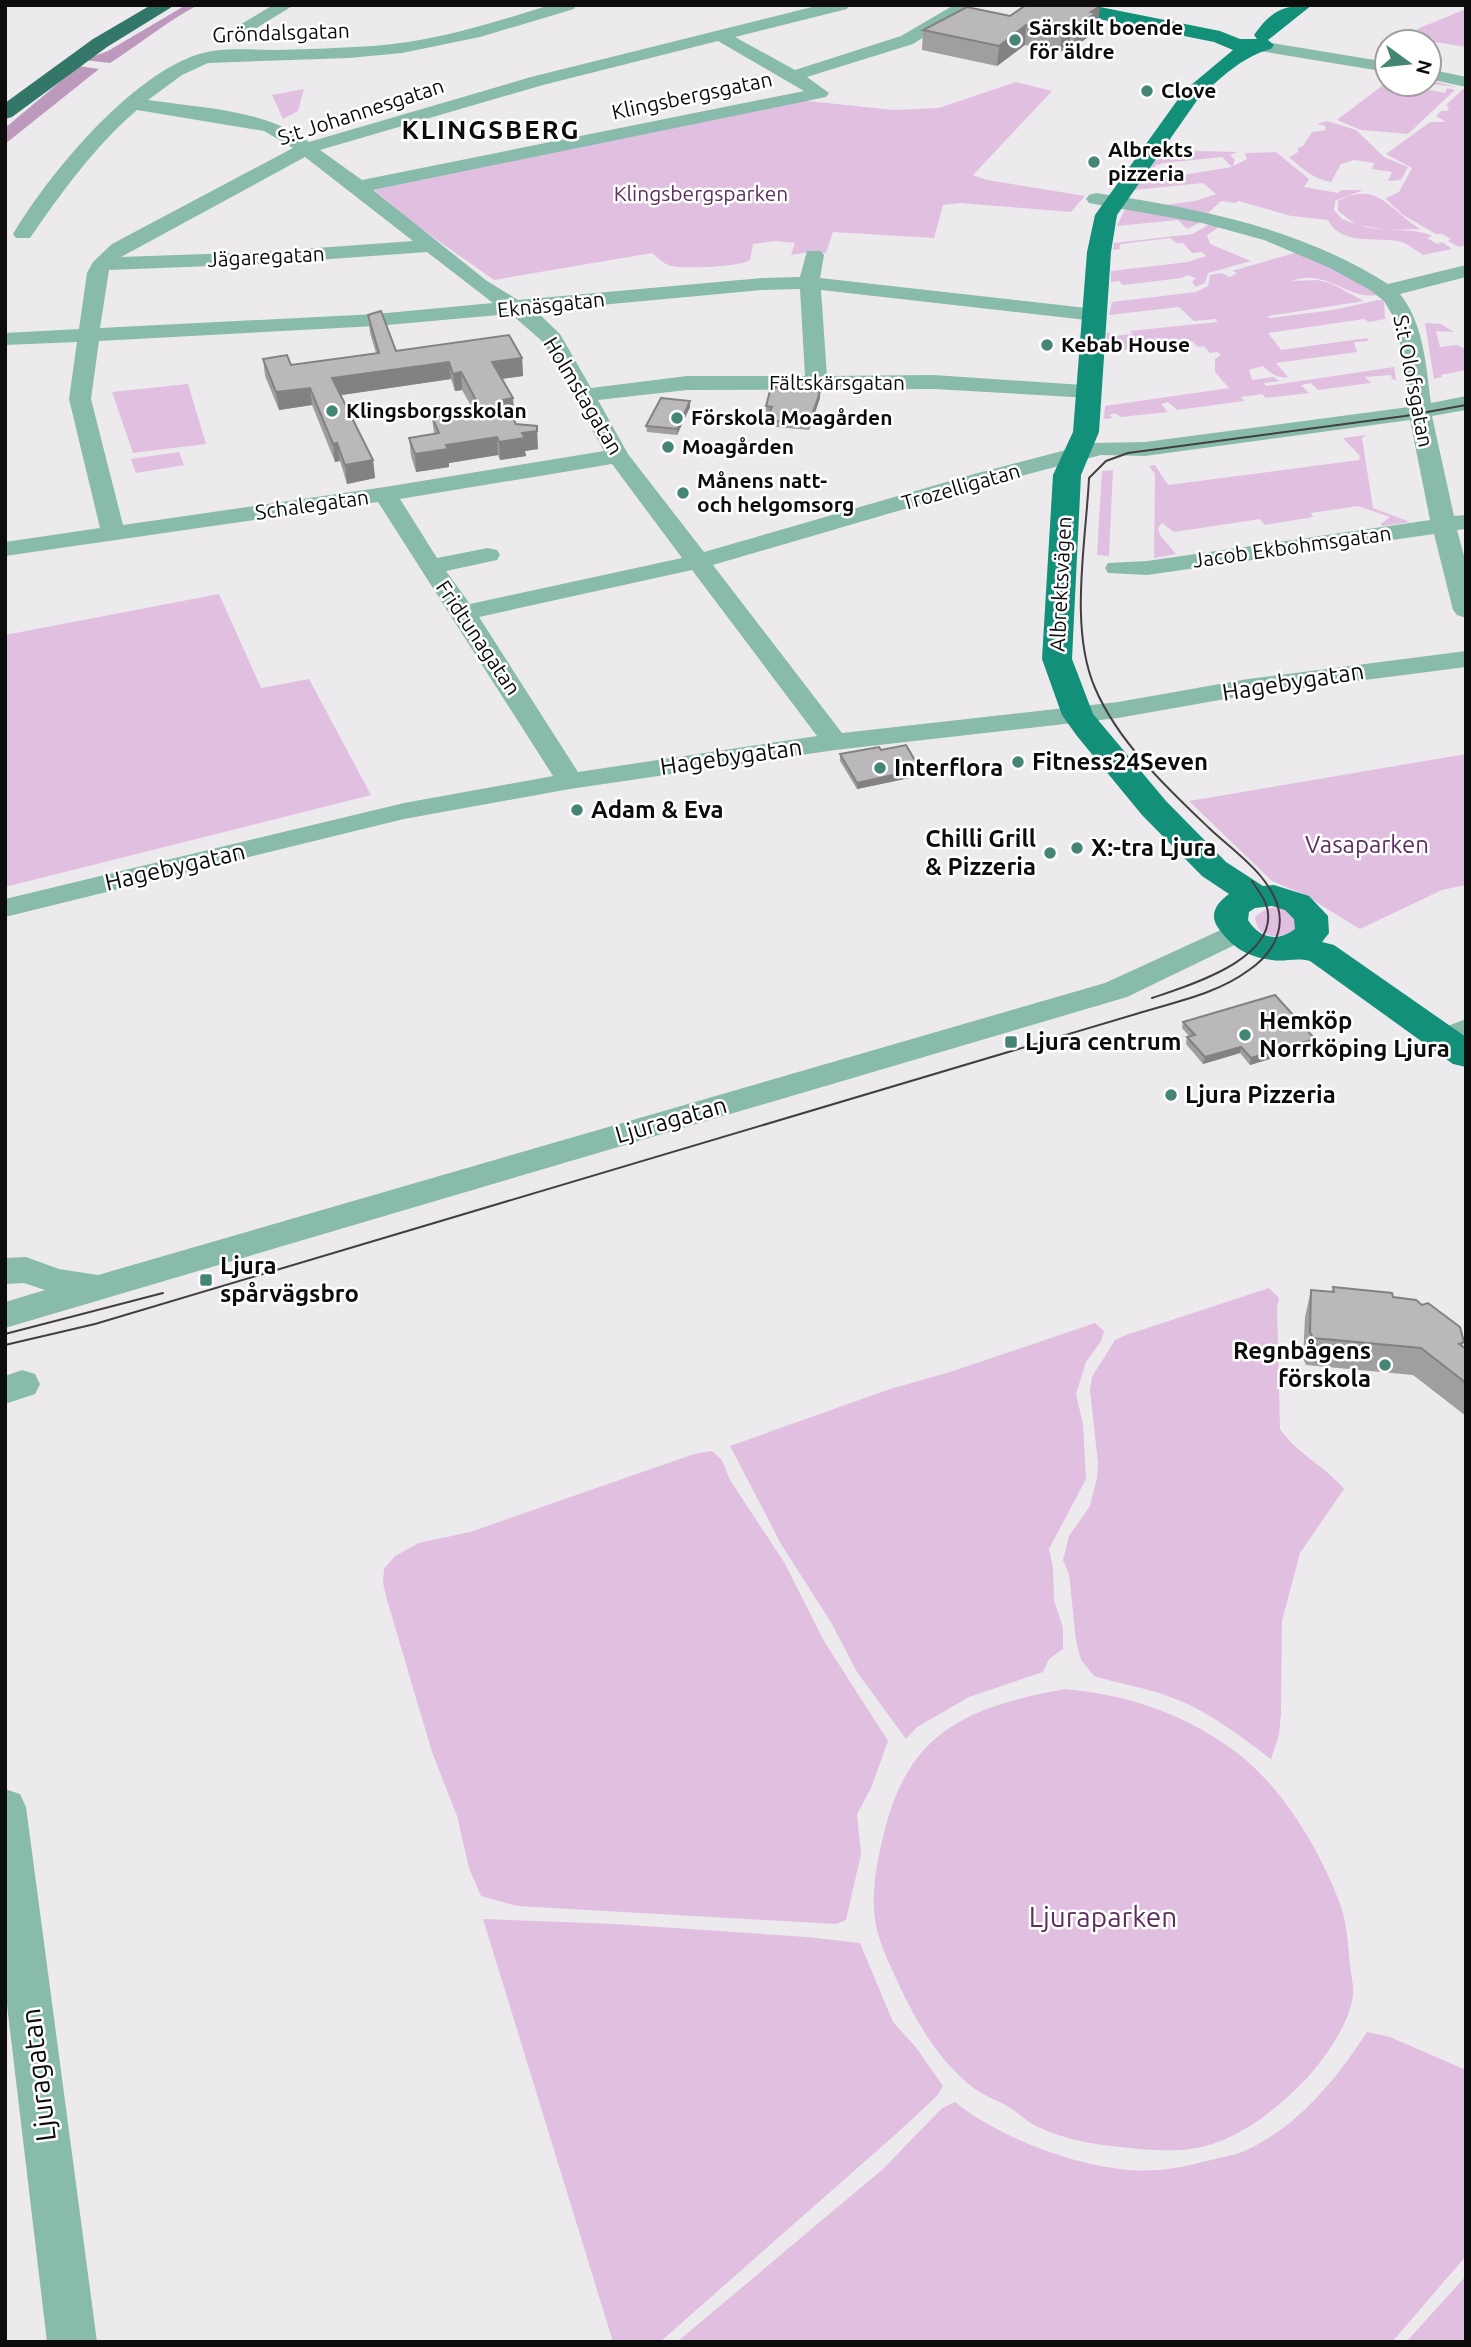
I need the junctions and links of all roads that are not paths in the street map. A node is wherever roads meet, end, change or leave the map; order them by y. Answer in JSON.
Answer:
{"nodes":[{"id":1,"x":150,"y":5,"type":"edge"},
{"id":2,"x":165,"y":5,"type":"edge"},
{"id":3,"x":286,"y":5,"type":"edge"},
{"id":4,"x":568,"y":5,"type":"edge"},
{"id":5,"x":841,"y":5,"type":"edge"},
{"id":6,"x":967,"y":5,"type":"edge"},
{"id":7,"x":1059,"y":5,"type":"edge"},
{"id":8,"x":1097,"y":5,"type":"edge"},
{"id":9,"x":1283,"y":5,"type":"edge"},
{"id":10,"x":1302,"y":5,"type":"edge"},
{"id":11,"x":247,"y":26,"type":"dead end"},
{"id":12,"x":720,"y":35,"type":"junction"},
{"id":13,"x":1247,"y":39,"type":"junction"},
{"id":14,"x":1373,"y":62,"type":"edge"},
{"id":15,"x":1466,"y":64,"type":"edge"},
{"id":16,"x":1443,"y":72,"type":"edge"},
{"id":17,"x":793,"y":76,"type":"junction"},
{"id":18,"x":1443,"y":77,"type":"edge"},
{"id":19,"x":1466,"y":82,"type":"edge"},
{"id":20,"x":5,"y":101,"type":"edge"},
{"id":21,"x":135,"y":104,"type":"junction"},
{"id":22,"x":5,"y":113,"type":"edge"},
{"id":23,"x":305,"y":149,"type":"junction"},
{"id":24,"x":358,"y":187,"type":"junction"},
{"id":25,"x":1105,"y":200,"type":"junction"},
{"id":26,"x":23,"y":234,"type":"dead end"},
{"id":27,"x":430,"y":246,"type":"junction"},
{"id":28,"x":814,"y":255,"type":"dead end"},
{"id":29,"x":102,"y":264,"type":"junction"},
{"id":30,"x":1466,"y":271,"type":"edge"},
{"id":31,"x":810,"y":283,"type":"junction"},
{"id":32,"x":1385,"y":291,"type":"junction"},
{"id":33,"x":517,"y":309,"type":"junction"},
{"id":34,"x":1086,"y":314,"type":"junction"},
{"id":35,"x":89,"y":335,"type":"junction"},
{"id":36,"x":5,"y":340,"type":"edge"},
{"id":37,"x":816,"y":383,"type":"junction"},
{"id":38,"x":1081,"y":391,"type":"junction"},
{"id":39,"x":585,"y":395,"type":"junction"},
{"id":40,"x":1466,"y":403,"type":"edge"},
{"id":41,"x":1421,"y":412,"type":"junction"},
{"id":42,"x":1076,"y":455,"type":"junction"},
{"id":43,"x":618,"y":456,"type":"junction"},
{"id":44,"x":385,"y":494,"type":"junction"},
{"id":45,"x":1455,"y":524,"type":"edge"},
{"id":46,"x":113,"y":532,"type":"junction"},
{"id":47,"x":5,"y":549,"type":"edge"},
{"id":48,"x":488,"y":555,"type":"dead end"},
{"id":49,"x":696,"y":562,"type":"junction"},
{"id":50,"x":430,"y":567,"type":"junction"},
{"id":51,"x":1117,"y":568,"type":"dead end"},
{"id":52,"x":1466,"y":610,"type":"edge"},
{"id":53,"x":464,"y":613,"type":"junction"},
{"id":54,"x":1466,"y":659,"type":"edge"},
{"id":55,"x":1078,"y":715,"type":"junction"},
{"id":56,"x":835,"y":742,"type":"junction"},
{"id":57,"x":570,"y":781,"type":"junction"},
{"id":58,"x":5,"y":908,"type":"edge"},
{"id":59,"x":1241,"y":912,"type":"junction"},
{"id":60,"x":1304,"y":935,"type":"junction"},
{"id":61,"x":1460,"y":1037,"type":"edge"},
{"id":62,"x":5,"y":1271,"type":"edge"},
{"id":63,"x":98,"y":1287,"type":"junction"},
{"id":64,"x":5,"y":1315,"type":"edge"},
{"id":65,"x":5,"y":1807,"type":"edge"},
{"id":66,"x":72,"y":2342,"type":"edge"}],
"edges":[{"from":1,"to":20,"type":"highway"},
{"from":2,"to":22,"type":"highway"},
{"from":3,"to":11,"type":"street"},
{"from":4,"to":21,"type":"street","name":"Gröndalsgatan"},
{"from":5,"to":12,"type":"street","name":"S:t Johannesgatan"},
{"from":6,"to":17,"type":"street","name":"Klingsbergsgatan"},
{"from":7,"to":13,"type":"main road"},
{"from":8,"to":13,"type":"main road"},
{"from":9,"to":13,"type":"main road","name":"Albrektsvägen"},
{"from":10,"to":13,"type":"main road","name":"Albrektsvägen"},
{"from":12,"to":17,"type":"street"},
{"from":12,"to":23,"type":"street","name":"S:t Johannesgatan"},
{"from":13,"to":14,"type":"street"},
{"from":13,"to":25,"type":"main road","name":"Albrektsvägen"},
{"from":15,"to":16,"type":"street"},
{"from":17,"to":24,"type":"street","name":"Klingsbergsgatan"},
{"from":18,"to":19,"type":"street"},
{"from":21,"to":23,"type":"street","name":"Holmstagatan"},
{"from":21,"to":26,"type":"street","name":"Gröndalsgatan"},
{"from":23,"to":24,"type":"street","name":"Holmstagatan"},
{"from":23,"to":29,"type":"street","name":"S:t Johannesgatan"},
{"from":24,"to":27,"type":"street","name":"Holmstagatan"},
{"from":25,"to":32,"type":"street","name":"S:t Olofsgatan"},
{"from":25,"to":34,"type":"main road","name":"Albrektsvägen"},
{"from":27,"to":29,"type":"street","name":"Jägaregatan"},
{"from":27,"to":33,"type":"street","name":"Holmstagatan"},
{"from":28,"to":31,"type":"street"},
{"from":29,"to":35,"type":"street"},
{"from":30,"to":32,"type":"street"},
{"from":31,"to":33,"type":"street","name":"Eknäsgatan"},
{"from":31,"to":34,"type":"street","name":"Eknäsgatan"},
{"from":31,"to":37,"type":"street"},
{"from":32,"to":41,"type":"street","name":"S:t Olofsgatan"},
{"from":33,"to":35,"type":"street","name":"Eknäsgatan"},
{"from":33,"to":39,"type":"street","name":"Holmstagatan"},
{"from":34,"to":38,"type":"main road","name":"Albrektsvägen"},
{"from":35,"to":36,"type":"street","name":"Eknäsgatan"},
{"from":35,"to":46,"type":"street"},
{"from":37,"to":38,"type":"street","name":"Fältskärsgatan"},
{"from":37,"to":39,"type":"street","name":"Fältskärsgatan"},
{"from":38,"to":42,"type":"main road","name":"Albrektsvägen"},
{"from":39,"to":43,"type":"street","name":"Holmstagatan"},
{"from":40,"to":41,"type":"street","name":"Trozelligatan"},
{"from":41,"to":42,"type":"street","name":"Trozelligatan"},
{"from":41,"to":45,"type":"street","name":"S:t Olofsgatan"},
{"from":42,"to":49,"type":"street","name":"Trozelligatan"},
{"from":42,"to":55,"type":"main road","name":"Albrektsvägen"},
{"from":43,"to":44,"type":"street","name":"Schalegatan"},
{"from":43,"to":49,"type":"street","name":"Holmstagatan"},
{"from":44,"to":46,"type":"street","name":"Schalegatan"},
{"from":44,"to":50,"type":"street","name":"Fridtunagatan"},
{"from":45,"to":51,"type":"street","name":"Jacob Ekbohmsgatan"},
{"from":45,"to":52,"type":"street","name":"S:t Olofsgatan"},
{"from":46,"to":47,"type":"street","name":"Schalegatan"},
{"from":48,"to":50,"type":"street"},
{"from":49,"to":53,"type":"street","name":"Trozelligatan"},
{"from":49,"to":56,"type":"street","name":"Holmstagatan"},
{"from":50,"to":53,"type":"street","name":"Fridtunagatan"},
{"from":53,"to":57,"type":"street","name":"Fridtunagatan"},
{"from":54,"to":55,"type":"street","name":"Hagebygatan"},
{"from":55,"to":56,"type":"street","name":"Hagebygatan"},
{"from":55,"to":59,"type":"main road","name":"Albrektsvägen"},
{"from":56,"to":57,"type":"street","name":"Hagebygatan"},
{"from":57,"to":58,"type":"street","name":"Hagebygatan"},
{"from":59,"to":60,"type":"main road"},
{"from":59,"to":60,"type":"main road"},
{"from":59,"to":63,"type":"street","name":"Ljuragatan"},
{"from":60,"to":61,"type":"main road"},
{"from":62,"to":63,"type":"street","name":"Ljuragatan"},
{"from":63,"to":64,"type":"street","name":"Ljuragatan"},
{"from":65,"to":66,"type":"street","name":"Ljuragatan"}]}
